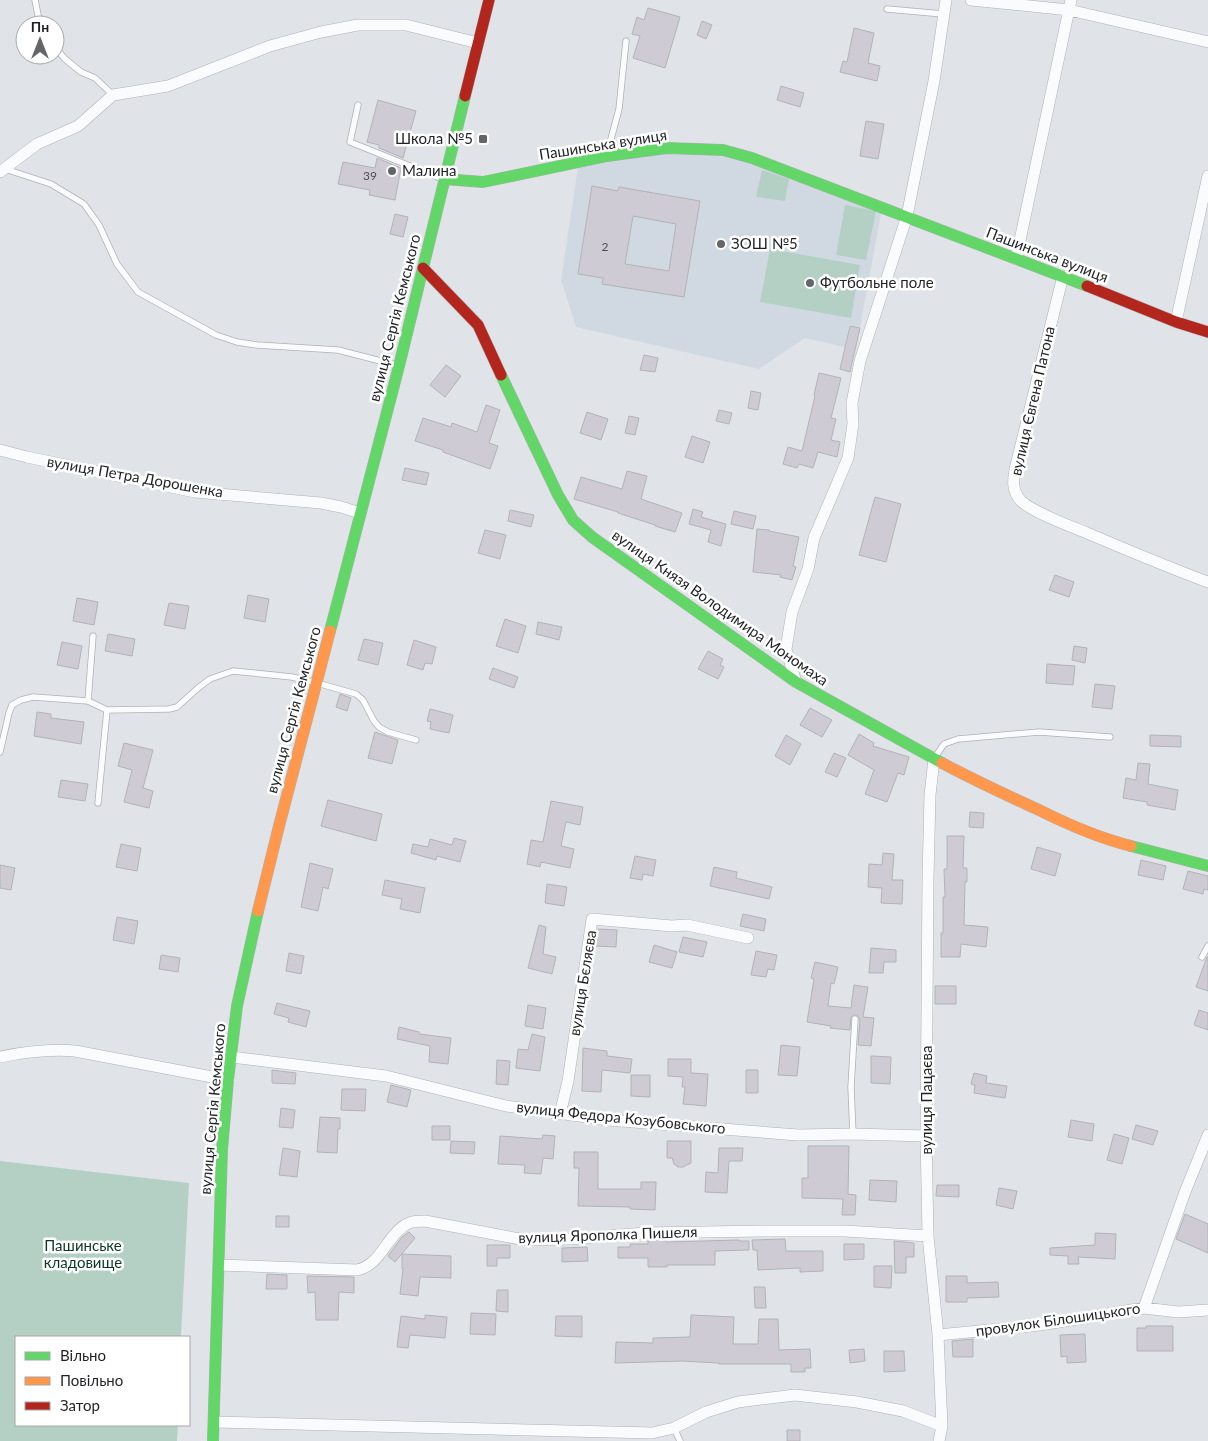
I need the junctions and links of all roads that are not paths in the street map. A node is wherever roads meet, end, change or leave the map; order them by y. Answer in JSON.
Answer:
{"nodes":[{"id":1,"x":35,"y":0,"type":"edge"},
{"id":2,"x":490,"y":0,"type":"edge"},
{"id":3,"x":946,"y":0,"type":"edge"},
{"id":4,"x":970,"y":0,"type":"edge"},
{"id":5,"x":1070,"y":5,"type":"edge"},
{"id":6,"x":887,"y":9,"type":"dead end"},
{"id":7,"x":943,"y":14,"type":"junction"},
{"id":8,"x":38,"y":15,"type":"edge"},
{"id":9,"x":626,"y":41,"type":"dead end"},
{"id":10,"x":1208,"y":42,"type":"edge"},
{"id":11,"x":478,"y":43,"type":"junction"},
{"id":12,"x":65,"y":59,"type":"edge"},
{"id":13,"x":112,"y":96,"type":"junction"},
{"id":14,"x":358,"y":105,"type":"dead end"},
{"id":15,"x":607,"y":156,"type":"junction"},
{"id":16,"x":2,"y":170,"type":"edge"},
{"id":17,"x":1208,"y":176,"type":"edge"},
{"id":18,"x":444,"y":179,"type":"junction"},
{"id":19,"x":907,"y":216,"type":"junction"},
{"id":20,"x":1016,"y":259,"type":"junction"},
{"id":21,"x":422,"y":268,"type":"junction"},
{"id":22,"x":1063,"y":276,"type":"junction"},
{"id":23,"x":1176,"y":322,"type":"junction"},
{"id":24,"x":1208,"y":332,"type":"edge"},
{"id":25,"x":399,"y":366,"type":"junction"},
{"id":26,"x":0,"y":450,"type":"edge"},
{"id":27,"x":360,"y":513,"type":"junction"},
{"id":28,"x":1208,"y":582,"type":"edge"},
{"id":29,"x":93,"y":636,"type":"dead end"},
{"id":30,"x":796,"y":682,"type":"junction"},
{"id":31,"x":317,"y":683,"type":"junction"},
{"id":32,"x":88,"y":701,"type":"junction"},
{"id":33,"x":107,"y":710,"type":"junction"},
{"id":34,"x":1110,"y":737,"type":"dead end"},
{"id":35,"x":416,"y":740,"type":"dead end"},
{"id":36,"x":0,"y":752,"type":"edge"},
{"id":37,"x":934,"y":759,"type":"junction"},
{"id":38,"x":98,"y":803,"type":"dead end"},
{"id":39,"x":1208,"y":866,"type":"edge"},
{"id":40,"x":748,"y":938,"type":"dead end"},
{"id":41,"x":1208,"y":946,"type":"edge"},
{"id":42,"x":1202,"y":957,"type":"dead end"},
{"id":43,"x":855,"y":1020,"type":"dead end"},
{"id":44,"x":0,"y":1057,"type":"edge"},
{"id":45,"x":231,"y":1057,"type":"junction"},
{"id":46,"x":228,"y":1080,"type":"junction"},
{"id":47,"x":560,"y":1114,"type":"junction"},
{"id":48,"x":853,"y":1134,"type":"junction"},
{"id":49,"x":1208,"y":1135,"type":"edge"},
{"id":50,"x":926,"y":1136,"type":"junction"},
{"id":51,"x":928,"y":1236,"type":"junction"},
{"id":52,"x":219,"y":1264,"type":"junction"},
{"id":53,"x":1144,"y":1308,"type":"junction"},
{"id":54,"x":1208,"y":1310,"type":"edge"},
{"id":55,"x":938,"y":1335,"type":"junction"},
{"id":56,"x":214,"y":1422,"type":"junction"},
{"id":57,"x":942,"y":1426,"type":"junction"},
{"id":58,"x":674,"y":1428,"type":"junction"},
{"id":59,"x":213,"y":1441,"type":"edge"},
{"id":60,"x":680,"y":1441,"type":"edge"},
{"id":61,"x":939,"y":1441,"type":"edge"}],
"edges":[{"from":1,"to":8,"type":"lane"},
{"from":2,"to":11,"type":"main road","name":"вулиця Сергія Кемського"},
{"from":3,"to":7,"type":"street"},
{"from":4,"to":5,"type":"street"},
{"from":5,"to":10,"type":"street"},
{"from":5,"to":20,"type":"street"},
{"from":6,"to":7,"type":"lane"},
{"from":7,"to":19,"type":"street"},
{"from":9,"to":15,"type":"lane"},
{"from":11,"to":13,"type":"street"},
{"from":11,"to":18,"type":"main road","name":"вулиця Сергія Кемського"},
{"from":12,"to":13,"type":"lane"},
{"from":13,"to":16,"type":"street"},
{"from":14,"to":18,"type":"lane"},
{"from":15,"to":18,"type":"main road","name":"Пашинська вулиця"},
{"from":15,"to":19,"type":"main road","name":"Пашинська вулиця"},
{"from":16,"to":25,"type":"lane"},
{"from":17,"to":23,"type":"street"},
{"from":18,"to":21,"type":"main road","name":"вулиця Сергія Кемського"},
{"from":19,"to":20,"type":"main road","name":"Пашинська вулиця"},
{"from":19,"to":30,"type":"street"},
{"from":20,"to":22,"type":"main road","name":"Пашинська вулиця"},
{"from":21,"to":25,"type":"main road","name":"вулиця Сергія Кемського"},
{"from":21,"to":30,"type":"main road","name":"вулиця Князя Володимира Мономаха"},
{"from":22,"to":23,"type":"main road","name":"Пашинська вулиця"},
{"from":22,"to":28,"type":"street","name":"вулиця Євгена Патона"},
{"from":23,"to":24,"type":"main road","name":"Пашинська вулиця"},
{"from":25,"to":27,"type":"main road","name":"вулиця Сергія Кемського"},
{"from":26,"to":27,"type":"street","name":"вулиця Петра Дорошенка"},
{"from":27,"to":31,"type":"main road","name":"вулиця Сергія Кемського"},
{"from":29,"to":32,"type":"lane"},
{"from":30,"to":37,"type":"main road","name":"вулиця Князя Володимира Мономаха"},
{"from":31,"to":33,"type":"lane"},
{"from":31,"to":35,"type":"lane"},
{"from":31,"to":45,"type":"main road","name":"вулиця Сергія Кемського"},
{"from":32,"to":33,"type":"lane"},
{"from":32,"to":36,"type":"lane"},
{"from":33,"to":38,"type":"lane"},
{"from":34,"to":37,"type":"lane"},
{"from":37,"to":39,"type":"main road","name":"вулиця Князя Володимира Мономаха"},
{"from":37,"to":50,"type":"street","name":"вулиця Пацаєва"},
{"from":40,"to":47,"type":"street","name":"вулиця Бєляєва"},
{"from":41,"to":42,"type":"lane"},
{"from":43,"to":48,"type":"lane"},
{"from":44,"to":46,"type":"street"},
{"from":45,"to":46,"type":"main road","name":"вулиця Сергія Кемського"},
{"from":45,"to":47,"type":"street","name":"вулиця Федора Козубовського"},
{"from":46,"to":52,"type":"main road","name":"вулиця Сергія Кемського"},
{"from":47,"to":48,"type":"street","name":"вулиця Федора Козубовського"},
{"from":48,"to":50,"type":"street","name":"вулиця Федора Козубовського"},
{"from":49,"to":53,"type":"street"},
{"from":50,"to":51,"type":"street","name":"вулиця Пацаєва"},
{"from":51,"to":52,"type":"street","name":"вулиця Ярополка Пишеля"},
{"from":51,"to":55,"type":"street","name":"вулиця Пацаєва"},
{"from":52,"to":56,"type":"main road","name":"вулиця Сергія Кемського"},
{"from":53,"to":54,"type":"street","name":"провулок Білошицького"},
{"from":53,"to":55,"type":"street","name":"провулок Білошицького"},
{"from":55,"to":57,"type":"street","name":"вулиця Пацаєва"},
{"from":56,"to":58,"type":"street"},
{"from":56,"to":59,"type":"main road","name":"вулиця Сергія Кемського"},
{"from":57,"to":58,"type":"street"},
{"from":57,"to":61,"type":"street","name":"вулиця Пацаєва"},
{"from":58,"to":60,"type":"lane"}]}
